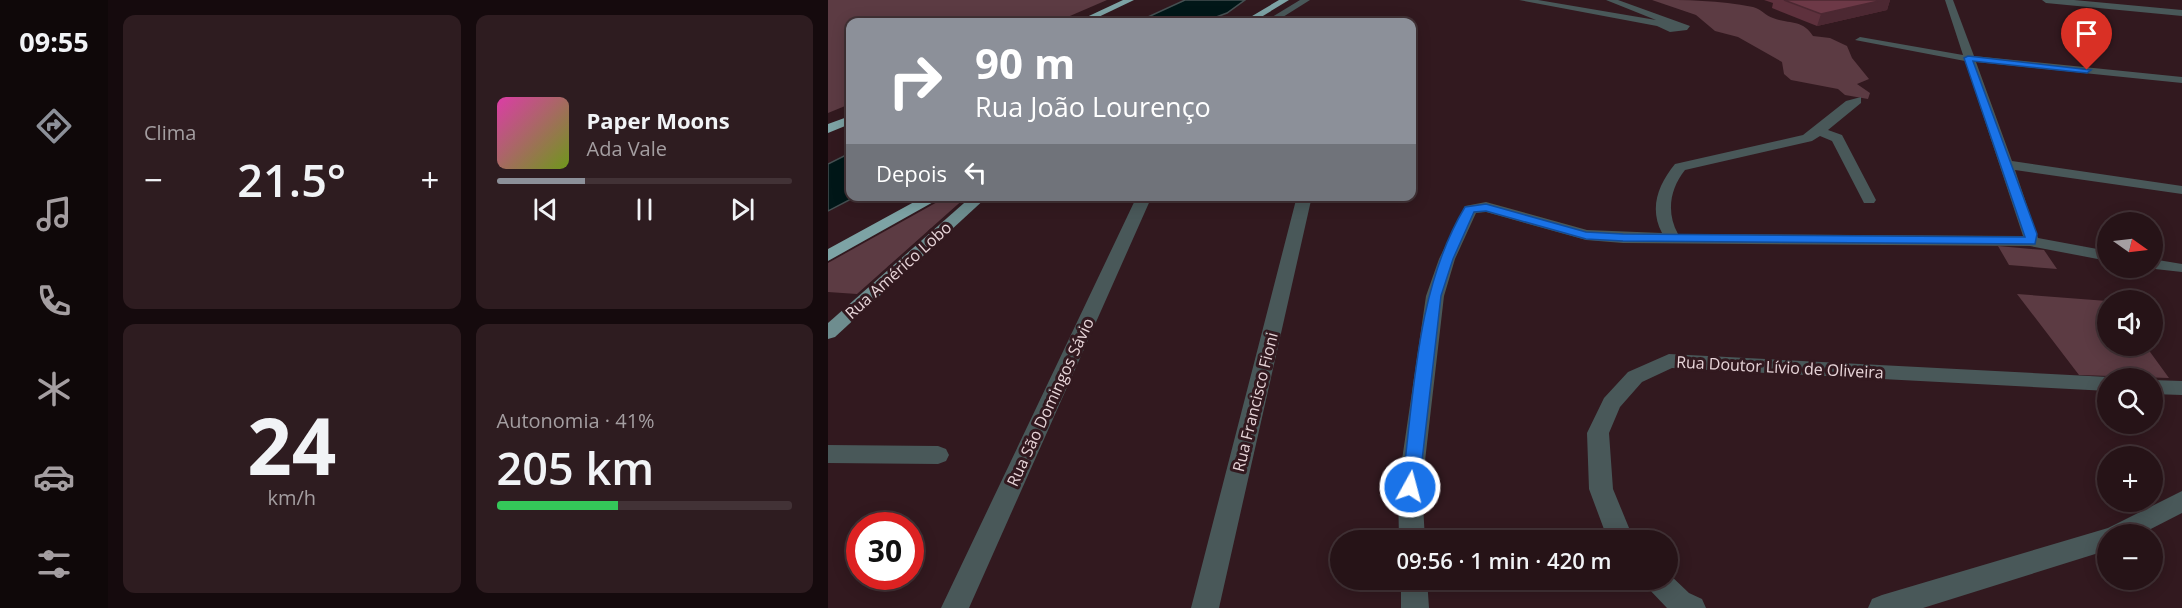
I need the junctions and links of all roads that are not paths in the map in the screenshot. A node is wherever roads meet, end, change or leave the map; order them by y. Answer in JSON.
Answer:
{"nodes":[{"id":1,"x":1130,"y":0,"type":"edge"},
{"id":2,"x":1285,"y":0,"type":"edge"},
{"id":3,"x":1306,"y":0,"type":"edge"},
{"id":4,"x":1523,"y":0,"type":"edge"},
{"id":5,"x":1610,"y":0,"type":"edge"},
{"id":6,"x":1949,"y":0,"type":"edge"},
{"id":7,"x":2046,"y":0,"type":"edge"},
{"id":8,"x":2182,"y":13,"type":"edge"},
{"id":9,"x":1090,"y":18,"type":"edge"},
{"id":10,"x":1254,"y":18,"type":"edge"},
{"id":11,"x":1276,"y":18,"type":"edge"},
{"id":12,"x":1860,"y":40,"type":"dead end"},
{"id":13,"x":1968,"y":58,"type":"junction"},
{"id":14,"x":2182,"y":80,"type":"edge"},
{"id":15,"x":1857,"y":100,"type":"dead end"},
{"id":16,"x":846,"y":122,"type":"edge"},
{"id":17,"x":828,"y":129,"type":"edge"},
{"id":18,"x":1821,"y":132,"type":"junction"},
{"id":19,"x":2005,"y":164,"type":"junction"},
{"id":20,"x":2182,"y":190,"type":"edge"},
{"id":21,"x":1869,"y":200,"type":"dead end"},
{"id":22,"x":928,"y":201,"type":"edge"},
{"id":23,"x":977,"y":201,"type":"edge"},
{"id":24,"x":1143,"y":201,"type":"edge"},
{"id":25,"x":1304,"y":201,"type":"edge"},
{"id":26,"x":1673,"y":239,"type":"junction"},
{"id":27,"x":2028,"y":242,"type":"junction"},
{"id":28,"x":2097,"y":254,"type":"edge"},
{"id":29,"x":828,"y":256,"type":"edge"},
{"id":30,"x":2163,"y":266,"type":"edge"},
{"id":31,"x":2179,"y":268,"type":"dead end"},
{"id":32,"x":828,"y":333,"type":"edge"},
{"id":33,"x":2097,"y":383,"type":"edge"},
{"id":34,"x":2163,"y":387,"type":"edge"},
{"id":35,"x":2182,"y":388,"type":"edge"},
{"id":36,"x":828,"y":454,"type":"edge"},
{"id":37,"x":938,"y":456,"type":"dead end"},
{"id":38,"x":2182,"y":501,"type":"edge"},
{"id":39,"x":2137,"y":524,"type":"edge"},
{"id":40,"x":1412,"y":530,"type":"edge"},
{"id":41,"x":1617,"y":530,"type":"edge"},
{"id":42,"x":2097,"y":542,"type":"edge"},
{"id":43,"x":1414,"y":590,"type":"edge"},
{"id":44,"x":1667,"y":590,"type":"edge"},
{"id":45,"x":955,"y":608,"type":"edge"},
{"id":46,"x":1205,"y":608,"type":"edge"},
{"id":47,"x":1414,"y":608,"type":"edge"},
{"id":48,"x":1692,"y":608,"type":"edge"},
{"id":49,"x":1882,"y":608,"type":"edge"}],
"edges":[{"from":1,"to":9,"type":"highway"},
{"from":2,"to":10,"type":"highway"},
{"from":3,"to":11,"type":"street"},
{"from":4,"to":5,"type":"street"},
{"from":6,"to":13,"type":"street"},
{"from":7,"to":8,"type":"street"},
{"from":12,"to":13,"type":"street"},
{"from":13,"to":14,"type":"street"},
{"from":13,"to":19,"type":"street"},
{"from":15,"to":18,"type":"street"},
{"from":16,"to":17,"type":"highway"},
{"from":18,"to":21,"type":"street"},
{"from":18,"to":26,"type":"street"},
{"from":19,"to":20,"type":"street"},
{"from":19,"to":27,"type":"street"},
{"from":22,"to":29,"type":"highway"},
{"from":23,"to":32,"type":"main road","name":"Rua Américo Lobo"},
{"from":24,"to":45,"type":"street","name":"Rua São Domingos Sávio"},
{"from":25,"to":46,"type":"street","name":"Rua Francisco Fioni"},
{"from":26,"to":27,"type":"street"},
{"from":26,"to":40,"type":"street"},
{"from":27,"to":28,"type":"street"},
{"from":30,"to":31,"type":"street"},
{"from":33,"to":41,"type":"street","name":"Rua Doutor Lívio de Oliveira"},
{"from":34,"to":35,"type":"street"},
{"from":36,"to":37,"type":"street"},
{"from":38,"to":39,"type":"street"},
{"from":42,"to":49,"type":"street"},
{"from":43,"to":47,"type":"street"},
{"from":44,"to":48,"type":"street"}]}
